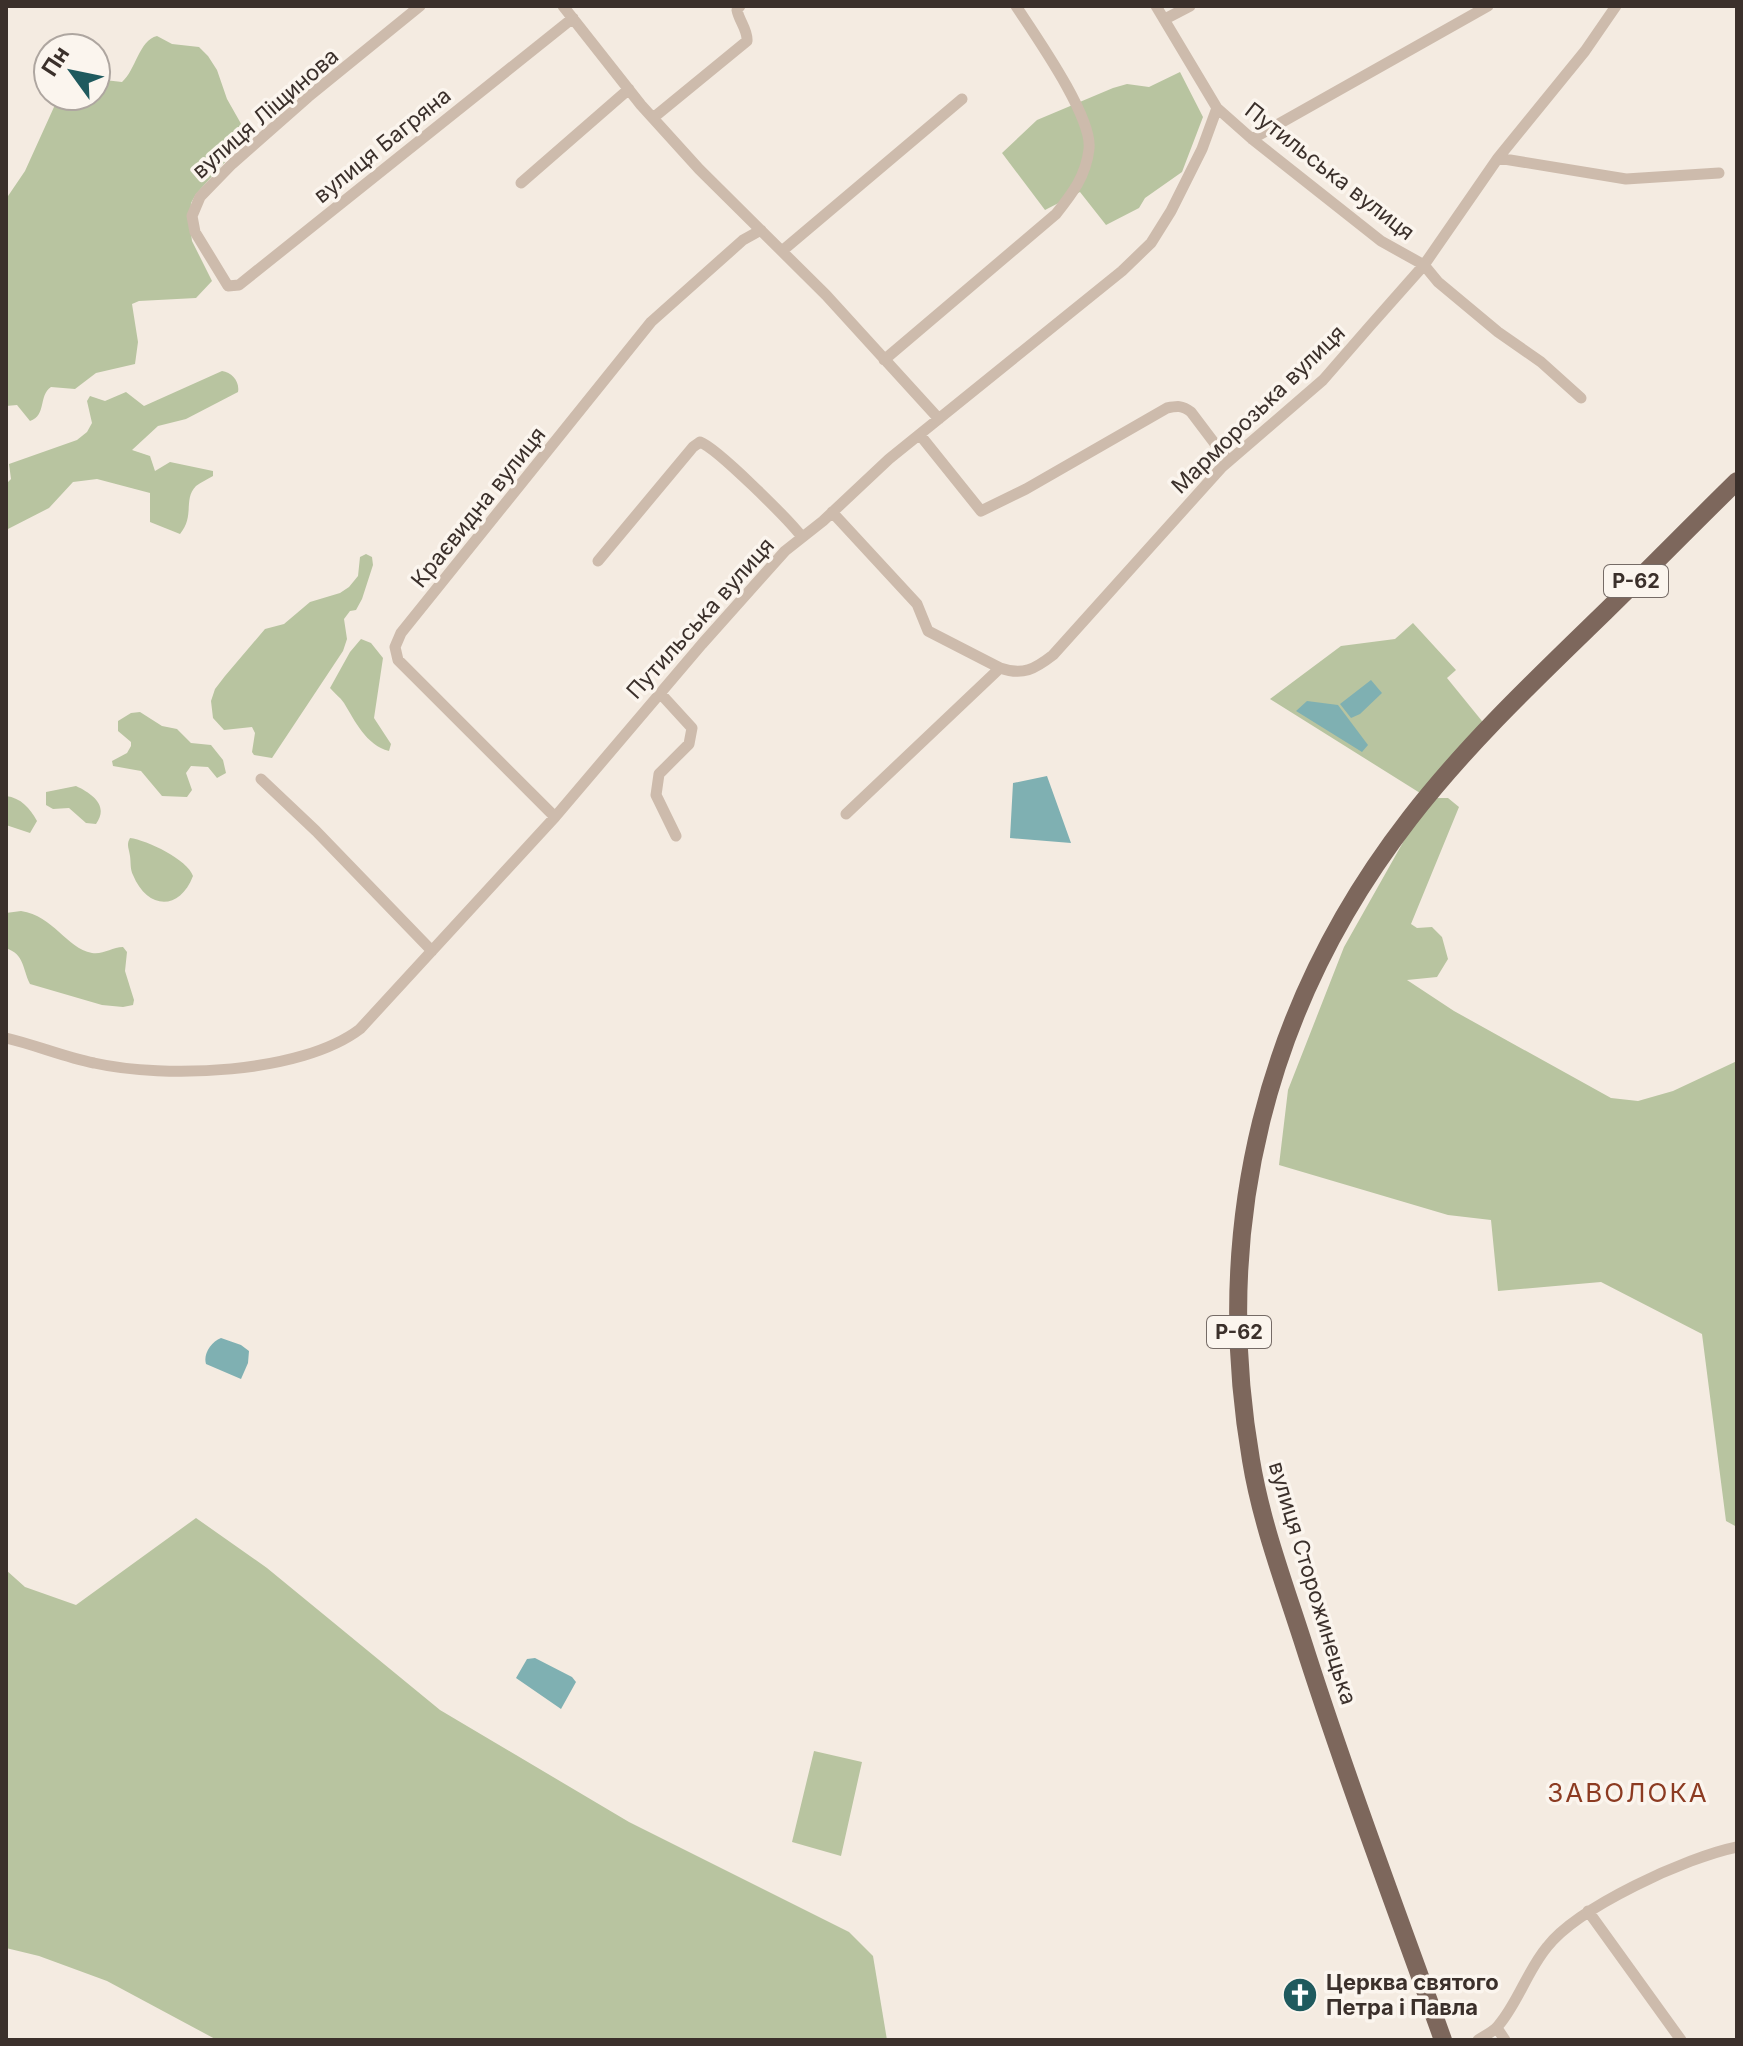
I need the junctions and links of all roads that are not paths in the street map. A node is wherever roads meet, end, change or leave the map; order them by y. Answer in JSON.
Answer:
{"nodes":[{"id":1,"x":420,"y":6,"type":"edge"},
{"id":2,"x":563,"y":6,"type":"edge"},
{"id":3,"x":740,"y":6,"type":"edge"},
{"id":4,"x":1016,"y":6,"type":"edge"},
{"id":5,"x":1156,"y":6,"type":"edge"},
{"id":6,"x":1190,"y":6,"type":"edge"},
{"id":7,"x":1488,"y":6,"type":"edge"},
{"id":8,"x":1616,"y":6,"type":"edge"},
{"id":9,"x":573,"y":18,"type":"junction"},
{"id":10,"x":1165,"y":19,"type":"junction"},
{"id":11,"x":629,"y":89,"type":"junction"},
{"id":12,"x":962,"y":99,"type":"dead end"},
{"id":13,"x":1217,"y":108,"type":"junction"},
{"id":14,"x":653,"y":118,"type":"junction"},
{"id":15,"x":1252,"y":139,"type":"junction"},
{"id":16,"x":1498,"y":158,"type":"junction"},
{"id":17,"x":1719,"y":173,"type":"dead end"},
{"id":18,"x":521,"y":183,"type":"dead end"},
{"id":19,"x":761,"y":230,"type":"junction"},
{"id":20,"x":782,"y":251,"type":"junction"},
{"id":21,"x":1424,"y":265,"type":"junction"},
{"id":22,"x":219,"y":272,"type":"joint"},
{"id":23,"x":884,"y":360,"type":"junction"},
{"id":24,"x":1581,"y":398,"type":"dead end"},
{"id":25,"x":939,"y":419,"type":"junction"},
{"id":26,"x":920,"y":435,"type":"junction"},
{"id":27,"x":1228,"y":461,"type":"junction"},
{"id":28,"x":1737,"y":481,"type":"edge"},
{"id":29,"x":832,"y":512,"type":"junction"},
{"id":30,"x":802,"y":537,"type":"junction"},
{"id":31,"x":598,"y":561,"type":"dead end"},
{"id":32,"x":1000,"y":668,"type":"junction"},
{"id":33,"x":660,"y":693,"type":"junction"},
{"id":34,"x":261,"y":779,"type":"dead end"},
{"id":35,"x":846,"y":814,"type":"dead end"},
{"id":36,"x":555,"y":817,"type":"junction"},
{"id":37,"x":676,"y":836,"type":"dead end"},
{"id":38,"x":432,"y":951,"type":"junction"},
{"id":39,"x":6,"y":1038,"type":"edge"},
{"id":40,"x":1737,"y":1847,"type":"edge"},
{"id":41,"x":1588,"y":1911,"type":"junction"},
{"id":42,"x":1497,"y":2028,"type":"junction"},
{"id":43,"x":1443,"y":2040,"type":"edge"},
{"id":44,"x":1478,"y":2040,"type":"edge"},
{"id":45,"x":1505,"y":2040,"type":"edge"},
{"id":46,"x":1681,"y":2040,"type":"edge"}],
"edges":[{"from":1,"to":22,"type":"street","name":"вулиця Ліщинова"},
{"from":2,"to":9,"type":"street"},
{"from":3,"to":14,"type":"street"},
{"from":4,"to":23,"type":"street"},
{"from":5,"to":10,"type":"street"},
{"from":6,"to":10,"type":"street"},
{"from":7,"to":15,"type":"street"},
{"from":8,"to":16,"type":"street","name":"Марморозька вулиця"},
{"from":9,"to":11,"type":"street"},
{"from":9,"to":22,"type":"street","name":"вулиця Багряна"},
{"from":10,"to":13,"type":"street"},
{"from":11,"to":14,"type":"street"},
{"from":11,"to":18,"type":"street"},
{"from":12,"to":20,"type":"street"},
{"from":13,"to":15,"type":"street","name":"Путильська вулиця"},
{"from":13,"to":25,"type":"street","name":"Путильська вулиця"},
{"from":14,"to":19,"type":"street"},
{"from":15,"to":21,"type":"street","name":"Путильська вулиця"},
{"from":16,"to":17,"type":"street"},
{"from":16,"to":21,"type":"street","name":"Марморозька вулиця"},
{"from":19,"to":20,"type":"street"},
{"from":19,"to":36,"type":"street","name":"Краєвидна вулиця"},
{"from":20,"to":23,"type":"street"},
{"from":21,"to":24,"type":"street","name":"Путильська вулиця"},
{"from":21,"to":27,"type":"street","name":"Марморозька вулиця"},
{"from":23,"to":25,"type":"street"},
{"from":25,"to":26,"type":"street","name":"Путильська вулиця"},
{"from":26,"to":27,"type":"street"},
{"from":26,"to":29,"type":"street","name":"Путильська вулиця"},
{"from":27,"to":32,"type":"street","name":"Марморозька вулиця"},
{"from":28,"to":43,"type":"main road","name":"вулиця Сторожинецька","number":"Р-62"},
{"from":29,"to":30,"type":"street","name":"Путильська вулиця"},
{"from":29,"to":32,"type":"street"},
{"from":30,"to":31,"type":"street"},
{"from":30,"to":33,"type":"street","name":"Путильська вулиця"},
{"from":32,"to":35,"type":"street"},
{"from":33,"to":36,"type":"street","name":"Путильська вулиця"},
{"from":33,"to":37,"type":"street"},
{"from":34,"to":38,"type":"street"},
{"from":36,"to":38,"type":"street","name":"Путильська вулиця"},
{"from":38,"to":39,"type":"street","name":"Путильська вулиця"},
{"from":40,"to":41,"type":"street"},
{"from":41,"to":42,"type":"street"},
{"from":41,"to":46,"type":"street"},
{"from":42,"to":44,"type":"street"},
{"from":42,"to":45,"type":"street"}]}
